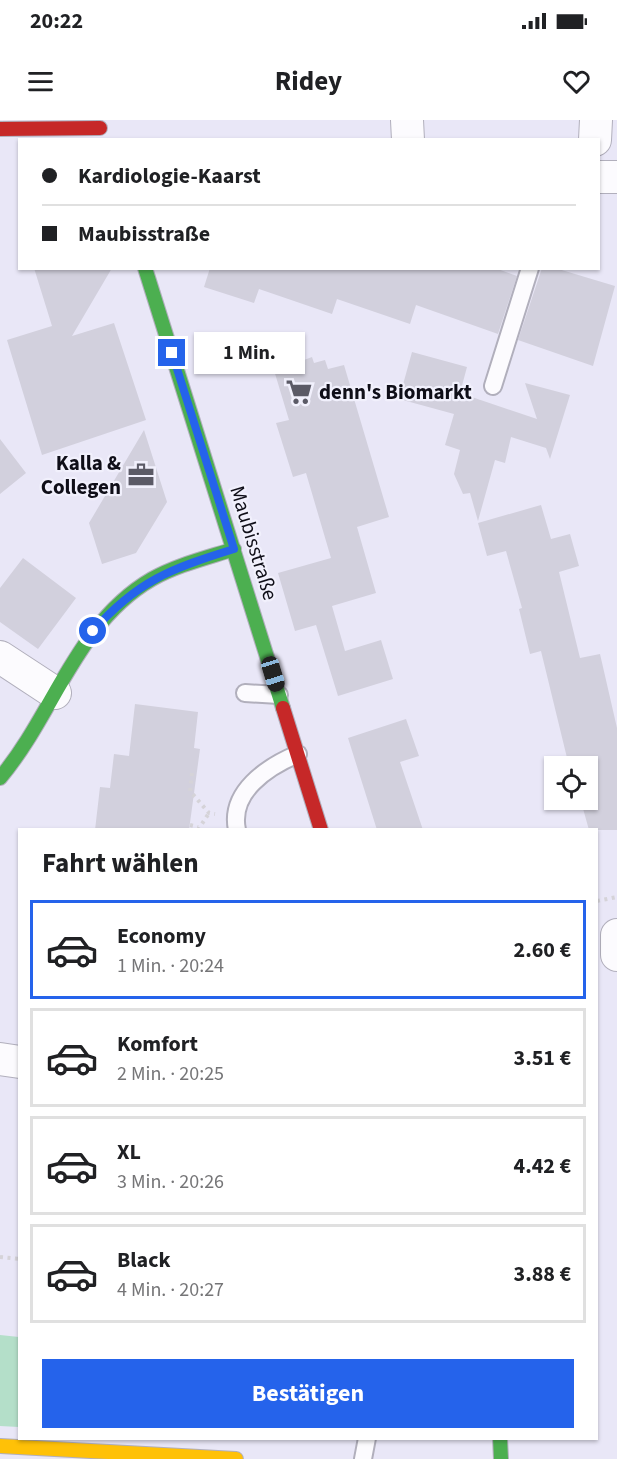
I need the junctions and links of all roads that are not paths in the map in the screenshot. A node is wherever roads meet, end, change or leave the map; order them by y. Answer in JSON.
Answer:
{"nodes":[{"id":1,"x":407,"y":120,"type":"edge"},
{"id":2,"x":596,"y":120,"type":"edge"},
{"id":3,"x":0,"y":129,"type":"edge"},
{"id":4,"x":101,"y":129,"type":"edge"},
{"id":5,"x":408,"y":138,"type":"edge"},
{"id":6,"x":595,"y":138,"type":"edge"},
{"id":7,"x":600,"y":177,"type":"edge"},
{"id":8,"x":617,"y":177,"type":"edge"},
{"id":9,"x":146,"y":270,"type":"edge"},
{"id":10,"x":529,"y":270,"type":"edge"},
{"id":11,"x":493,"y":386,"type":"dead end"},
{"id":12,"x":234,"y":549,"type":"junction"},
{"id":13,"x":0,"y":657,"type":"edge"},
{"id":14,"x":55,"y":693,"type":"junction"},
{"id":15,"x":245,"y":693,"type":"dead end"},
{"id":16,"x":279,"y":695,"type":"junction"},
{"id":17,"x":298,"y":754,"type":"junction"},
{"id":18,"x":0,"y":778,"type":"edge"},
{"id":19,"x":235,"y":822,"type":"edge"},
{"id":20,"x":320,"y":828,"type":"edge"},
{"id":21,"x":617,"y":935,"type":"edge"},
{"id":22,"x":617,"y":955,"type":"edge"},
{"id":23,"x":0,"y":1059,"type":"edge"},
{"id":24,"x":18,"y":1062,"type":"edge"},
{"id":25,"x":367,"y":1440,"type":"edge"},
{"id":26,"x":500,"y":1440,"type":"edge"},
{"id":27,"x":0,"y":1446,"type":"edge"},
{"id":28,"x":236,"y":1459,"type":"edge"},
{"id":29,"x":363,"y":1459,"type":"edge"},
{"id":30,"x":501,"y":1459,"type":"edge"}],
"edges":[{"from":1,"to":5,"type":"street"},
{"from":2,"to":6,"type":"street"},
{"from":3,"to":4,"type":"street"},
{"from":7,"to":8,"type":"street"},
{"from":9,"to":12,"type":"street","name":"Maubisstraße"},
{"from":10,"to":11,"type":"lane"},
{"from":12,"to":14,"type":"street"},
{"from":12,"to":16,"type":"street","name":"Maubisstraße"},
{"from":13,"to":14,"type":"street"},
{"from":14,"to":18,"type":"street"},
{"from":15,"to":16,"type":"lane"},
{"from":16,"to":17,"type":"street","name":"Maubisstraße"},
{"from":17,"to":19,"type":"lane"},
{"from":17,"to":20,"type":"street","name":"Maubisstraße"},
{"from":21,"to":22,"type":"street"},
{"from":23,"to":24,"type":"street"},
{"from":25,"to":29,"type":"lane"},
{"from":26,"to":30,"type":"street"},
{"from":27,"to":28,"type":"street"}]}
